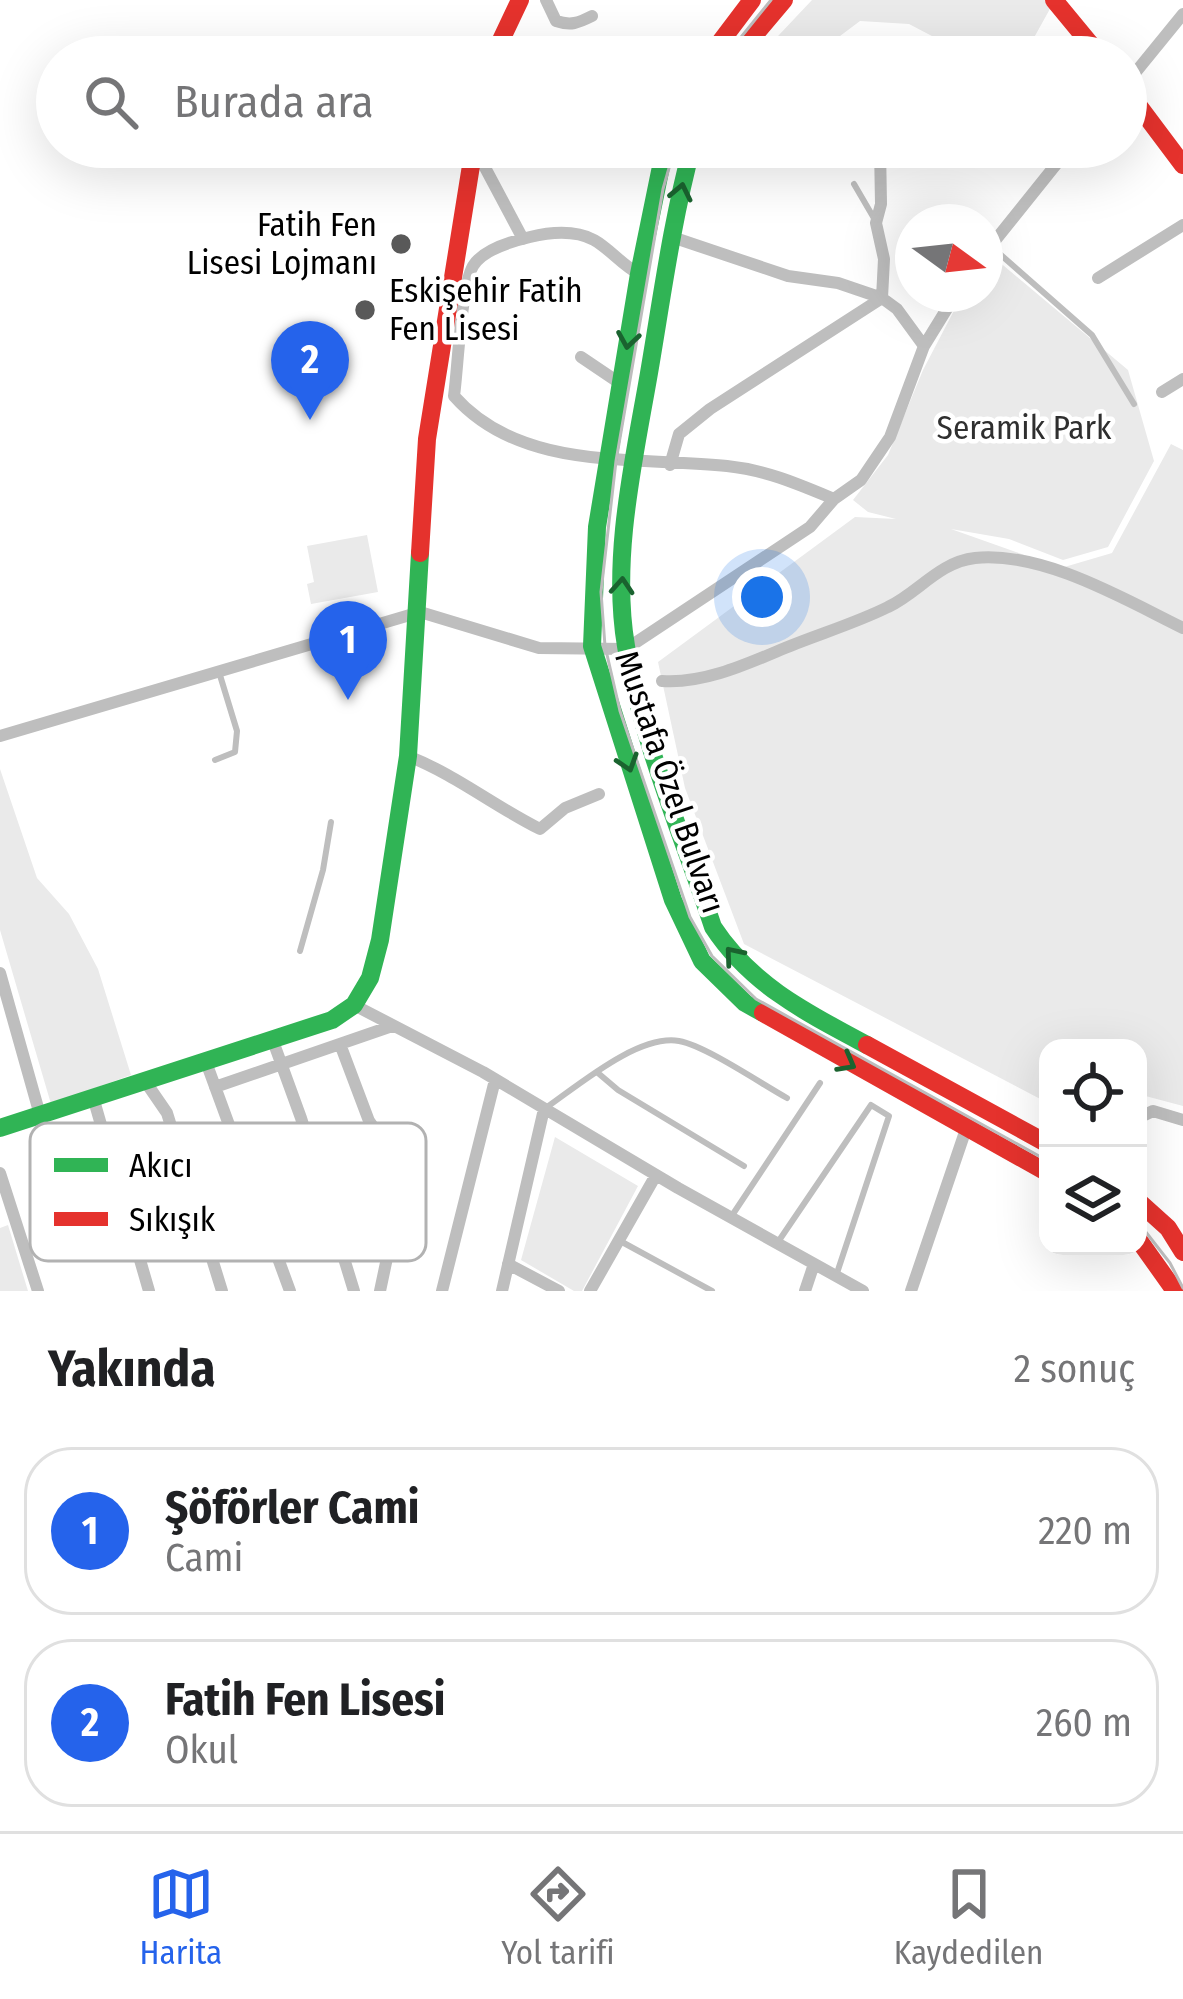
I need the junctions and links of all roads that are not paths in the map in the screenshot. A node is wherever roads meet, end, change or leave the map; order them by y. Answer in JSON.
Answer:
{"nodes":[{"id":1,"x":520,"y":0,"type":"edge"},
{"id":2,"x":546,"y":0,"type":"edge"},
{"id":3,"x":752,"y":0,"type":"edge"},
{"id":4,"x":784,"y":0,"type":"edge"},
{"id":5,"x":1054,"y":0,"type":"edge"},
{"id":6,"x":1183,"y":14,"type":"edge"},
{"id":7,"x":592,"y":16,"type":"dead end"},
{"id":8,"x":503,"y":36,"type":"edge"},
{"id":9,"x":725,"y":36,"type":"edge"},
{"id":10,"x":754,"y":36,"type":"edge"},
{"id":11,"x":1083,"y":36,"type":"edge"},
{"id":12,"x":1147,"y":59,"type":"edge"},
{"id":13,"x":1147,"y":115,"type":"edge"},
{"id":14,"x":1183,"y":165,"type":"edge"},
{"id":15,"x":473,"y":168,"type":"edge"},
{"id":16,"x":481,"y":168,"type":"edge"},
{"id":17,"x":661,"y":168,"type":"edge"},
{"id":18,"x":687,"y":168,"type":"edge"},
{"id":19,"x":880,"y":168,"type":"edge"},
{"id":20,"x":1053,"y":168,"type":"edge"},
{"id":21,"x":854,"y":184,"type":"dead end"},
{"id":22,"x":876,"y":223,"type":"junction"},
{"id":23,"x":1183,"y":225,"type":"edge"},
{"id":24,"x":1003,"y":230,"type":"edge"},
{"id":25,"x":672,"y":237,"type":"junction"},
{"id":26,"x":523,"y":239,"type":"junction"},
{"id":27,"x":1003,"y":261,"type":"edge"},
{"id":28,"x":639,"y":274,"type":"junction"},
{"id":29,"x":1098,"y":278,"type":"dead end"},
{"id":30,"x":882,"y":298,"type":"junction"},
{"id":31,"x":945,"y":312,"type":"edge"},
{"id":32,"x":924,"y":346,"type":"junction"},
{"id":33,"x":581,"y":357,"type":"dead end"},
{"id":34,"x":1183,"y":379,"type":"edge"},
{"id":35,"x":621,"y":384,"type":"junction"},
{"id":36,"x":1162,"y":392,"type":"dead end"},
{"id":37,"x":1134,"y":404,"type":"dead end"},
{"id":38,"x":608,"y":460,"type":"junction"},
{"id":39,"x":634,"y":461,"type":"junction"},
{"id":40,"x":670,"y":465,"type":"junction"},
{"id":41,"x":834,"y":499,"type":"junction"},
{"id":42,"x":420,"y":612,"type":"junction"},
{"id":43,"x":1183,"y":628,"type":"edge"},
{"id":44,"x":592,"y":646,"type":"junction"},
{"id":45,"x":626,"y":649,"type":"junction"},
{"id":46,"x":219,"y":672,"type":"junction"},
{"id":47,"x":662,"y":680,"type":"dead end"},
{"id":48,"x":0,"y":736,"type":"edge"},
{"id":49,"x":408,"y":756,"type":"junction"},
{"id":50,"x":215,"y":760,"type":"dead end"},
{"id":51,"x":599,"y":794,"type":"dead end"},
{"id":52,"x":332,"y":822,"type":"dead end"},
{"id":53,"x":300,"y":951,"type":"dead end"},
{"id":54,"x":0,"y":973,"type":"edge"},
{"id":55,"x":354,"y":1005,"type":"junction"},
{"id":56,"x":392,"y":1026,"type":"junction"},
{"id":57,"x":273,"y":1041,"type":"junction"},
{"id":58,"x":340,"y":1044,"type":"junction"},
{"id":59,"x":206,"y":1062,"type":"junction"},
{"id":60,"x":282,"y":1065,"type":"junction"},
{"id":61,"x":598,"y":1073,"type":"junction"},
{"id":62,"x":495,"y":1080,"type":"junction"},
{"id":63,"x":145,"y":1081,"type":"junction"},
{"id":64,"x":820,"y":1083,"type":"dead end"},
{"id":65,"x":215,"y":1087,"type":"junction"},
{"id":66,"x":93,"y":1097,"type":"junction"},
{"id":67,"x":787,"y":1098,"type":"dead end"},
{"id":68,"x":544,"y":1109,"type":"junction"},
{"id":69,"x":40,"y":1114,"type":"junction"},
{"id":70,"x":1147,"y":1114,"type":"edge"},
{"id":71,"x":1183,"y":1120,"type":"edge"},
{"id":72,"x":101,"y":1123,"type":"edge"},
{"id":73,"x":170,"y":1123,"type":"edge"},
{"id":74,"x":228,"y":1123,"type":"edge"},
{"id":75,"x":300,"y":1123,"type":"edge"},
{"id":76,"x":371,"y":1123,"type":"edge"},
{"id":77,"x":0,"y":1128,"type":"edge"},
{"id":78,"x":966,"y":1130,"type":"junction"},
{"id":79,"x":1039,"y":1139,"type":"edge"},
{"id":80,"x":744,"y":1166,"type":"dead end"},
{"id":81,"x":1039,"y":1168,"type":"edge"},
{"id":82,"x":0,"y":1173,"type":"edge"},
{"id":83,"x":656,"y":1175,"type":"junction"},
{"id":84,"x":1147,"y":1209,"type":"edge"},
{"id":85,"x":731,"y":1217,"type":"junction"},
{"id":86,"x":6,"y":1218,"type":"edge"},
{"id":87,"x":619,"y":1240,"type":"junction"},
{"id":88,"x":777,"y":1243,"type":"junction"},
{"id":89,"x":1147,"y":1252,"type":"edge"},
{"id":90,"x":1183,"y":1252,"type":"edge"},
{"id":91,"x":140,"y":1261,"type":"edge"},
{"id":92,"x":213,"y":1261,"type":"edge"},
{"id":93,"x":279,"y":1261,"type":"edge"},
{"id":94,"x":344,"y":1261,"type":"edge"},
{"id":95,"x":386,"y":1261,"type":"edge"},
{"id":96,"x":508,"y":1264,"type":"junction"},
{"id":97,"x":814,"y":1264,"type":"junction"},
{"id":98,"x":836,"y":1276,"type":"junction"},
{"id":99,"x":38,"y":1291,"type":"edge"},
{"id":100,"x":149,"y":1291,"type":"edge"},
{"id":101,"x":222,"y":1291,"type":"edge"},
{"id":102,"x":290,"y":1291,"type":"edge"},
{"id":103,"x":353,"y":1291,"type":"edge"},
{"id":104,"x":380,"y":1291,"type":"edge"},
{"id":105,"x":442,"y":1291,"type":"edge"},
{"id":106,"x":502,"y":1291,"type":"edge"},
{"id":107,"x":560,"y":1291,"type":"edge"},
{"id":108,"x":590,"y":1291,"type":"edge"},
{"id":109,"x":712,"y":1291,"type":"edge"},
{"id":110,"x":805,"y":1291,"type":"edge"},
{"id":111,"x":863,"y":1291,"type":"edge"},
{"id":112,"x":911,"y":1291,"type":"edge"},
{"id":113,"x":1175,"y":1291,"type":"edge"}],
"edges":[{"from":1,"to":8,"type":"main road"},
{"from":2,"to":7,"type":"street"},
{"from":3,"to":9,"type":"main road"},
{"from":4,"to":10,"type":"main road"},
{"from":5,"to":11,"type":"main road"},
{"from":6,"to":12,"type":"street"},
{"from":13,"to":14,"type":"main road"},
{"from":15,"to":42,"type":"main road"},
{"from":16,"to":26,"type":"street"},
{"from":17,"to":28,"type":"main road","name":"Mustafa Özel Bulvarı"},
{"from":25,"to":18,"type":"main road","name":"Mustafa Özel Bulvarı","one_way":true},
{"from":19,"to":22,"type":"street"},
{"from":20,"to":24,"type":"street"},
{"from":21,"to":22,"type":"lane"},
{"from":22,"to":30,"type":"street"},
{"from":23,"to":29,"type":"street"},
{"from":25,"to":30,"type":"street"},
{"from":25,"to":39,"type":"main road","name":"Mustafa Özel Bulvarı"},
{"from":26,"to":28,"type":"street"},
{"from":26,"to":38,"type":"street"},
{"from":27,"to":37,"type":"lane"},
{"from":28,"to":35,"type":"main road","name":"Mustafa Özel Bulvarı","one_way":true},
{"from":30,"to":32,"type":"street"},
{"from":30,"to":40,"type":"street"},
{"from":31,"to":32,"type":"street"},
{"from":32,"to":41,"type":"street"},
{"from":33,"to":35,"type":"street"},
{"from":34,"to":36,"type":"street"},
{"from":35,"to":38,"type":"main road","name":"Mustafa Özel Bulvarı"},
{"from":38,"to":39,"type":"street"},
{"from":38,"to":44,"type":"main road","name":"Mustafa Özel Bulvarı"},
{"from":39,"to":40,"type":"street"},
{"from":45,"to":39,"type":"main road","name":"Mustafa Özel Bulvarı","one_way":true},
{"from":40,"to":41,"type":"street"},
{"from":41,"to":45,"type":"street"},
{"from":42,"to":44,"type":"street"},
{"from":42,"to":46,"type":"street"},
{"from":42,"to":49,"type":"main road"},
{"from":43,"to":47,"type":"street"},
{"from":44,"to":45,"type":"street"},
{"from":44,"to":78,"type":"main road","name":"Mustafa Özel Bulvarı","one_way":true},
{"from":79,"to":45,"type":"main road","name":"Mustafa Özel Bulvarı","one_way":true},
{"from":46,"to":48,"type":"street"},
{"from":46,"to":50,"type":"lane"},
{"from":49,"to":51,"type":"street"},
{"from":49,"to":55,"type":"main road"},
{"from":52,"to":53,"type":"lane"},
{"from":54,"to":69,"type":"street"},
{"from":55,"to":56,"type":"street"},
{"from":55,"to":57,"type":"main road"},
{"from":56,"to":58,"type":"street"},
{"from":56,"to":62,"type":"street"},
{"from":57,"to":59,"type":"main road"},
{"from":57,"to":60,"type":"street"},
{"from":58,"to":60,"type":"street"},
{"from":58,"to":76,"type":"street"},
{"from":59,"to":63,"type":"main road"},
{"from":59,"to":65,"type":"street"},
{"from":60,"to":65,"type":"street"},
{"from":60,"to":75,"type":"street"},
{"from":61,"to":67,"type":"lane"},
{"from":61,"to":68,"type":"lane"},
{"from":61,"to":80,"type":"lane"},
{"from":62,"to":68,"type":"street"},
{"from":62,"to":105,"type":"street"},
{"from":63,"to":66,"type":"main road"},
{"from":63,"to":73,"type":"street"},
{"from":64,"to":85,"type":"lane"},
{"from":65,"to":74,"type":"street"},
{"from":66,"to":69,"type":"main road"},
{"from":66,"to":72,"type":"street"},
{"from":68,"to":83,"type":"street"},
{"from":68,"to":96,"type":"street"},
{"from":69,"to":77,"type":"main road"},
{"from":70,"to":71,"type":"street"},
{"from":78,"to":81,"type":"main road","name":"Mustafa Özel Bulvarı"},
{"from":78,"to":112,"type":"street"},
{"from":82,"to":86,"type":"street"},
{"from":83,"to":85,"type":"street"},
{"from":83,"to":87,"type":"street"},
{"from":84,"to":90,"type":"main road"},
{"from":85,"to":88,"type":"street"},
{"from":86,"to":99,"type":"street"},
{"from":87,"to":108,"type":"street"},
{"from":87,"to":109,"type":"lane"},
{"from":88,"to":97,"type":"street"},
{"from":88,"to":98,"type":"lane"},
{"from":89,"to":113,"type":"main road"},
{"from":91,"to":100,"type":"street"},
{"from":92,"to":101,"type":"street"},
{"from":93,"to":102,"type":"street"},
{"from":94,"to":103,"type":"street"},
{"from":95,"to":104,"type":"street"},
{"from":96,"to":106,"type":"street"},
{"from":96,"to":107,"type":"street"},
{"from":97,"to":98,"type":"street"},
{"from":97,"to":110,"type":"street"},
{"from":98,"to":111,"type":"street"}]}
